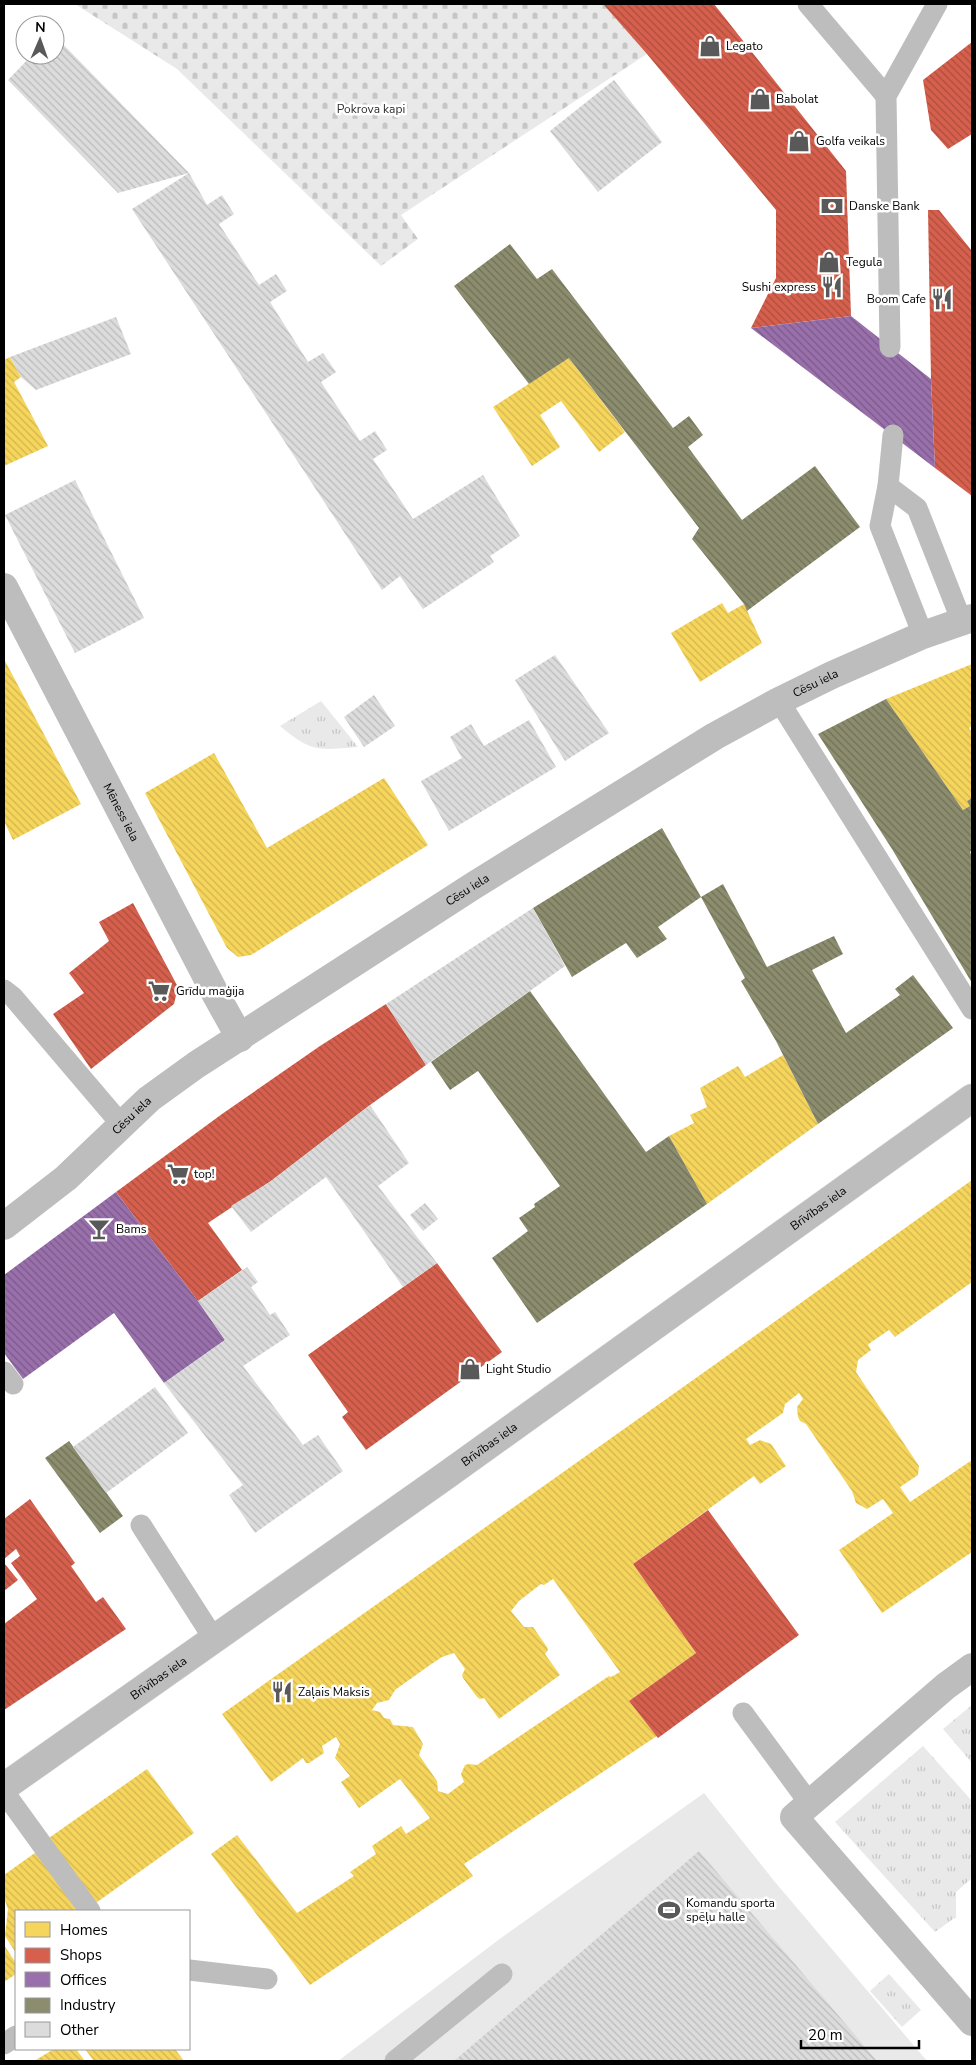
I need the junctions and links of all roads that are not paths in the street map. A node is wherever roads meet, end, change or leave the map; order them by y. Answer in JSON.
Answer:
{"nodes":[{"id":1,"x":808,"y":4,"type":"edge"},
{"id":2,"x":936,"y":4,"type":"edge"},
{"id":3,"x":886,"y":96,"type":"junction"},
{"id":4,"x":890,"y":347,"type":"dead end"},
{"id":5,"x":893,"y":435,"type":"dead end"},
{"id":6,"x":888,"y":486,"type":"junction"},
{"id":7,"x":4,"y":587,"type":"edge"},
{"id":8,"x":967,"y":620,"type":"edge"},
{"id":9,"x":923,"y":636,"type":"junction"},
{"id":10,"x":779,"y":701,"type":"junction"},
{"id":11,"x":4,"y":990,"type":"edge"},
{"id":12,"x":972,"y":1009,"type":"edge"},
{"id":13,"x":240,"y":1038,"type":"junction"},
{"id":14,"x":972,"y":1098,"type":"edge"},
{"id":15,"x":121,"y":1124,"type":"junction"},
{"id":16,"x":4,"y":1226,"type":"edge"},
{"id":17,"x":142,"y":1525,"type":"dead end"},
{"id":18,"x":214,"y":1639,"type":"junction"},
{"id":19,"x":972,"y":1667,"type":"edge"},
{"id":20,"x":743,"y":1713,"type":"dead end"},
{"id":21,"x":4,"y":1787,"type":"edge"},
{"id":22,"x":4,"y":1792,"type":"edge"},
{"id":23,"x":810,"y":1804,"type":"junction"},
{"id":24,"x":89,"y":1910,"type":"edge"},
{"id":25,"x":190,"y":1970,"type":"edge"},
{"id":26,"x":502,"y":1974,"type":"dead end"},
{"id":27,"x":267,"y":1979,"type":"dead end"},
{"id":28,"x":972,"y":2022,"type":"edge"},
{"id":29,"x":15,"y":2037,"type":"edge"},
{"id":30,"x":4,"y":2044,"type":"edge"},
{"id":31,"x":395,"y":2061,"type":"edge"}],
"edges":[{"from":1,"to":3,"type":"lane"},
{"from":2,"to":3,"type":"lane"},
{"from":3,"to":4,"type":"lane"},
{"from":5,"to":6,"type":"lane"},
{"from":6,"to":8,"type":"lane"},
{"from":6,"to":9,"type":"lane"},
{"from":7,"to":13,"type":"main road","name":"Mēness iela"},
{"from":8,"to":9,"type":"main road","name":"Cēsu iela"},
{"from":9,"to":10,"type":"main road","name":"Cēsu iela"},
{"from":10,"to":12,"type":"lane"},
{"from":10,"to":13,"type":"main road","name":"Cēsu iela"},
{"from":11,"to":15,"type":"lane"},
{"from":13,"to":15,"type":"main road","name":"Cēsu iela"},
{"from":14,"to":18,"type":"main road","name":"Brīvības iela"},
{"from":15,"to":16,"type":"main road","name":"Cēsu iela"},
{"from":17,"to":18,"type":"lane"},
{"from":18,"to":21,"type":"main road","name":"Brīvības iela"},
{"from":19,"to":23,"type":"main road"},
{"from":20,"to":23,"type":"lane"},
{"from":22,"to":24,"type":"lane"},
{"from":23,"to":28,"type":"main road"},
{"from":25,"to":27,"type":"lane"},
{"from":26,"to":31,"type":"lane"},
{"from":29,"to":30,"type":"lane"}]}
